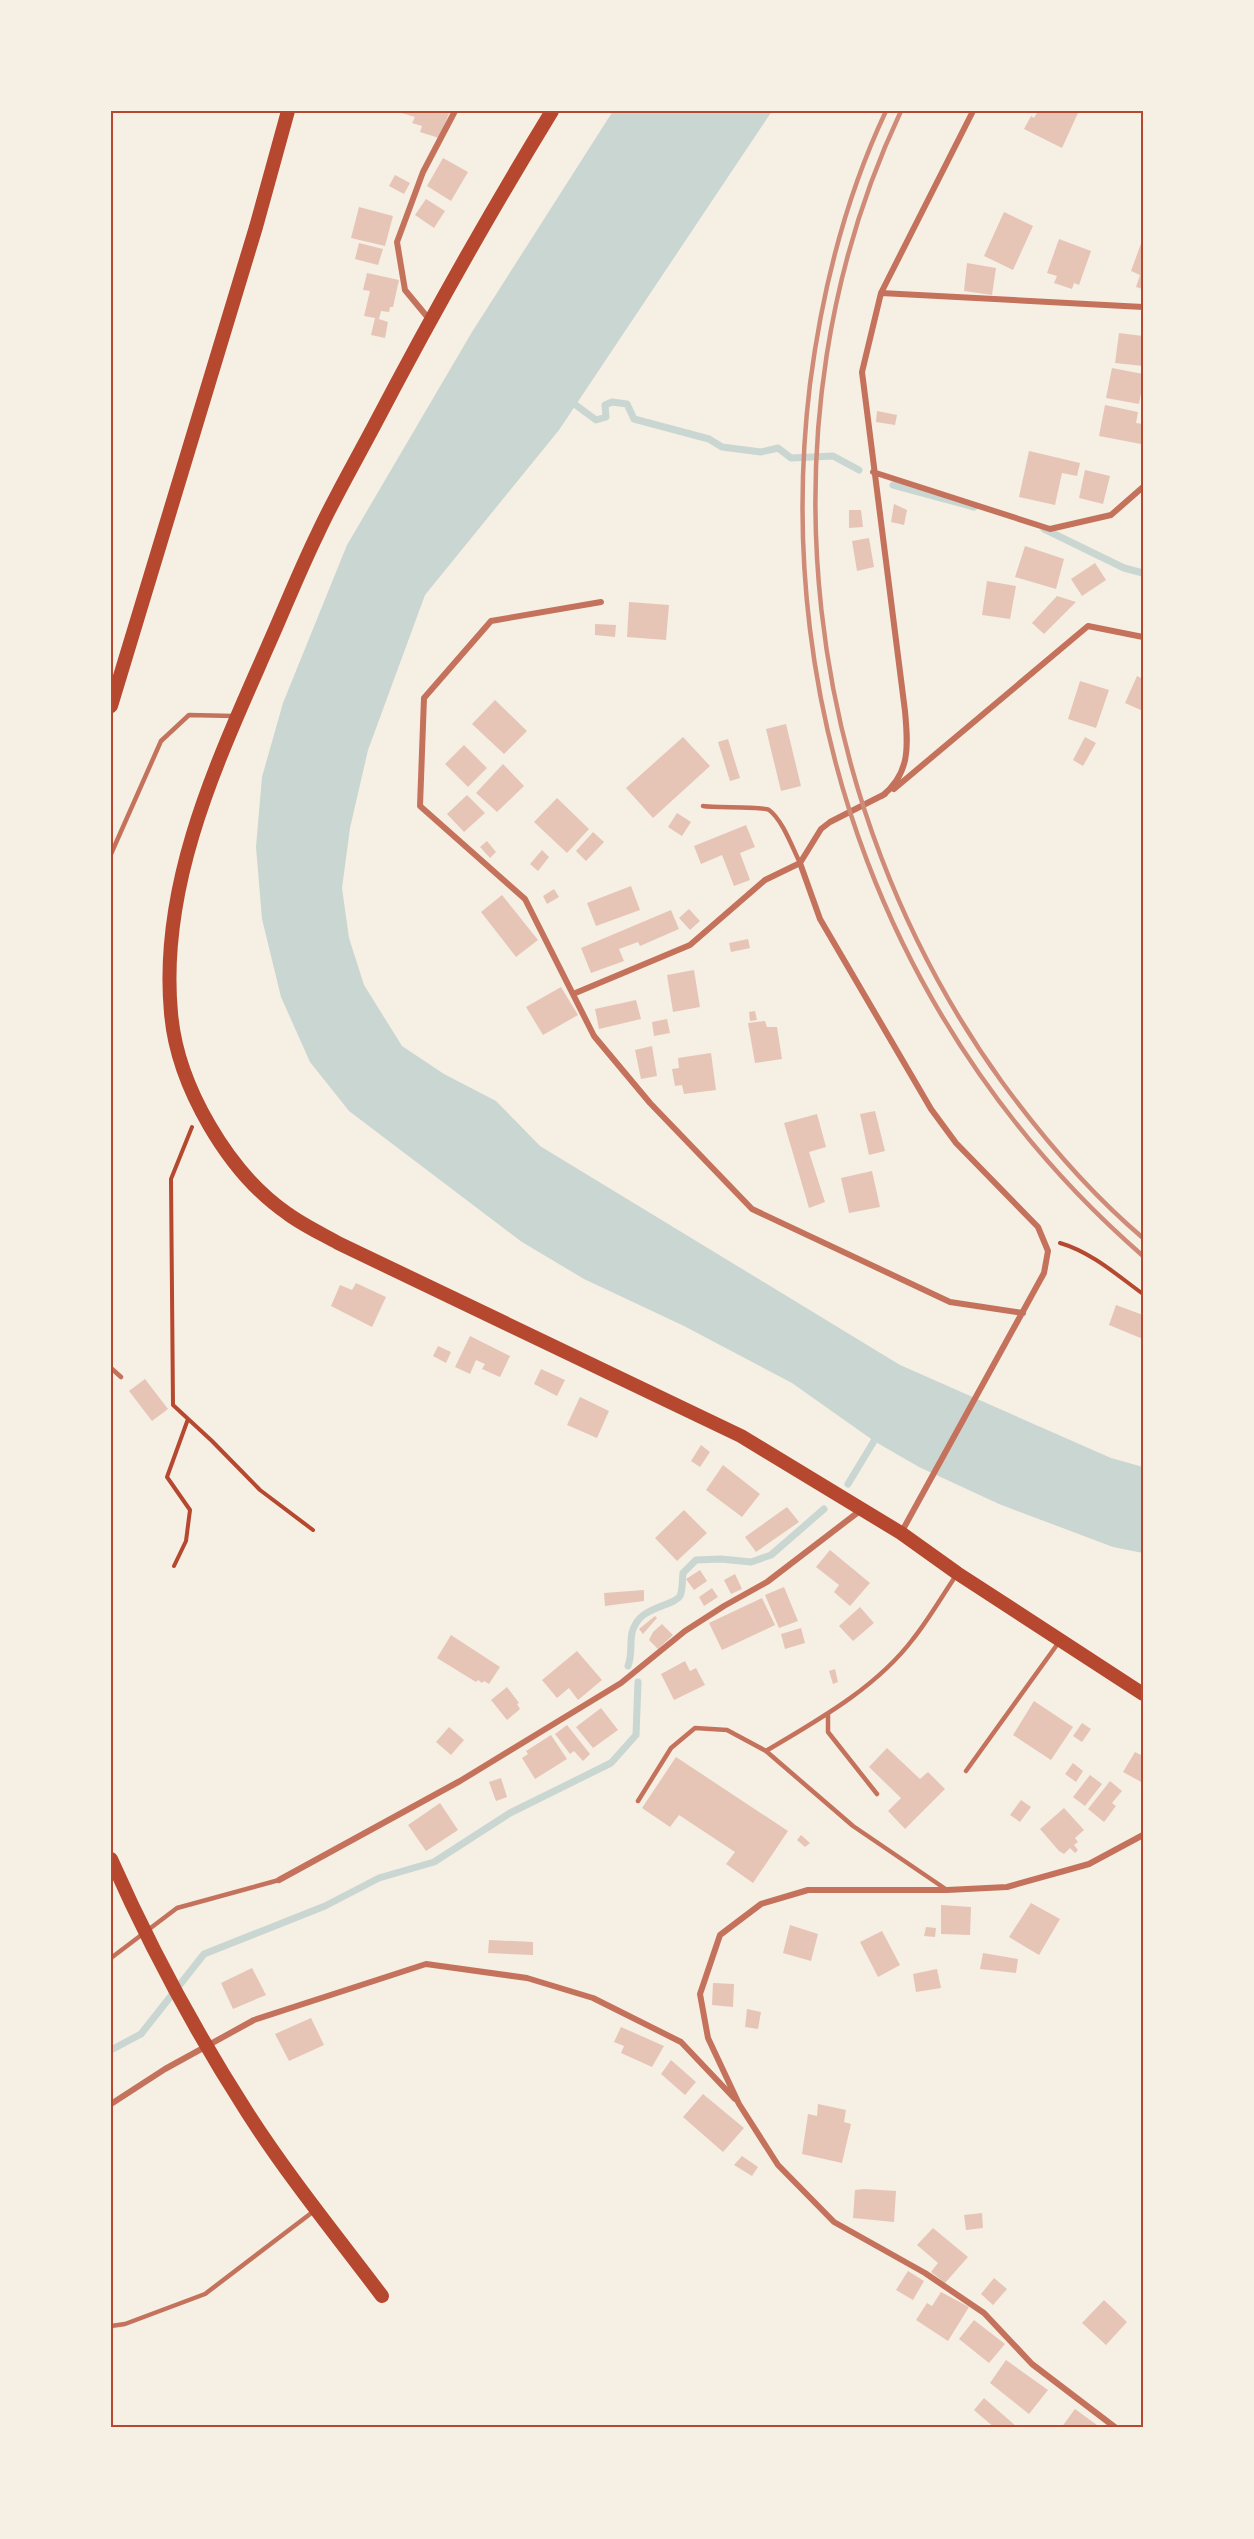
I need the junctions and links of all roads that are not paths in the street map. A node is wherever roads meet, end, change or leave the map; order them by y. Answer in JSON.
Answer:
{"nodes":[{"id":1,"x":288,"y":111,"type":"edge"},
{"id":2,"x":455,"y":111,"type":"edge"},
{"id":3,"x":552,"y":111,"type":"edge"},
{"id":4,"x":973,"y":111,"type":"edge"},
{"id":5,"x":881,"y":293,"type":"junction"},
{"id":6,"x":1143,"y":307,"type":"edge"},
{"id":7,"x":429,"y":320,"type":"junction"},
{"id":8,"x":873,"y":472,"type":"junction"},
{"id":9,"x":1143,"y":487,"type":"edge"},
{"id":10,"x":601,"y":602,"type":"dead end"},
{"id":11,"x":1143,"y":637,"type":"edge"},
{"id":12,"x":111,"y":706,"type":"edge"},
{"id":13,"x":237,"y":717,"type":"junction"},
{"id":14,"x":882,"y":796,"type":"junction"},
{"id":15,"x":703,"y":806,"type":"dead end"},
{"id":16,"x":111,"y":854,"type":"edge"},
{"id":17,"x":800,"y":863,"type":"junction"},
{"id":18,"x":573,"y":994,"type":"junction"},
{"id":19,"x":1023,"y":1313,"type":"junction"},
{"id":20,"x":111,"y":1368,"type":"edge"},
{"id":21,"x":121,"y":1377,"type":"dead end"},
{"id":22,"x":861,"y":1510,"type":"junction"},
{"id":23,"x":901,"y":1533,"type":"junction"},
{"id":24,"x":957,"y":1573,"type":"junction"},
{"id":25,"x":1060,"y":1640,"type":"junction"},
{"id":26,"x":1143,"y":1694,"type":"edge"},
{"id":27,"x":828,"y":1713,"type":"junction"},
{"id":28,"x":766,"y":1751,"type":"junction"},
{"id":29,"x":966,"y":1771,"type":"dead end"},
{"id":30,"x":877,"y":1794,"type":"dead end"},
{"id":31,"x":638,"y":1801,"type":"dead end"},
{"id":32,"x":1143,"y":1835,"type":"edge"},
{"id":33,"x":111,"y":1859,"type":"edge"},
{"id":34,"x":279,"y":1880,"type":"joint"},
{"id":35,"x":947,"y":1890,"type":"junction"},
{"id":36,"x":111,"y":1958,"type":"edge"},
{"id":37,"x":111,"y":2104,"type":"edge"},
{"id":38,"x":739,"y":2104,"type":"junction"},
{"id":39,"x":316,"y":2209,"type":"junction"},
{"id":40,"x":382,"y":2296,"type":"dead end"},
{"id":41,"x":111,"y":2326,"type":"edge"},
{"id":42,"x":1116,"y":2428,"type":"edge"}],
"edges":[{"from":1,"to":12,"type":"main road"},
{"from":2,"to":7,"type":"street"},
{"from":3,"to":7,"type":"main road"},
{"from":4,"to":5,"type":"street"},
{"from":5,"to":6,"type":"street"},
{"from":5,"to":8,"type":"street"},
{"from":7,"to":13,"type":"main road"},
{"from":8,"to":9,"type":"street"},
{"from":8,"to":14,"type":"street"},
{"from":10,"to":18,"type":"street"},
{"from":11,"to":14,"type":"street"},
{"from":13,"to":16,"type":"lane"},
{"from":13,"to":22,"type":"main road"},
{"from":14,"to":17,"type":"street"},
{"from":15,"to":17,"type":"lane"},
{"from":17,"to":18,"type":"street"},
{"from":17,"to":19,"type":"street"},
{"from":18,"to":19,"type":"street"},
{"from":19,"to":23,"type":"street"},
{"from":20,"to":21,"type":"lane"},
{"from":22,"to":23,"type":"main road"},
{"from":22,"to":34,"type":"street"},
{"from":23,"to":24,"type":"main road"},
{"from":24,"to":25,"type":"main road"},
{"from":24,"to":27,"type":"lane"},
{"from":25,"to":26,"type":"main road"},
{"from":25,"to":29,"type":"lane"},
{"from":27,"to":28,"type":"lane"},
{"from":27,"to":30,"type":"lane"},
{"from":28,"to":31,"type":"lane"},
{"from":28,"to":35,"type":"lane"},
{"from":32,"to":35,"type":"street"},
{"from":33,"to":39,"type":"main road"},
{"from":34,"to":36,"type":"lane"},
{"from":35,"to":38,"type":"street"},
{"from":37,"to":38,"type":"street"},
{"from":38,"to":42,"type":"street"},
{"from":39,"to":40,"type":"main road"},
{"from":39,"to":41,"type":"lane"}]}
